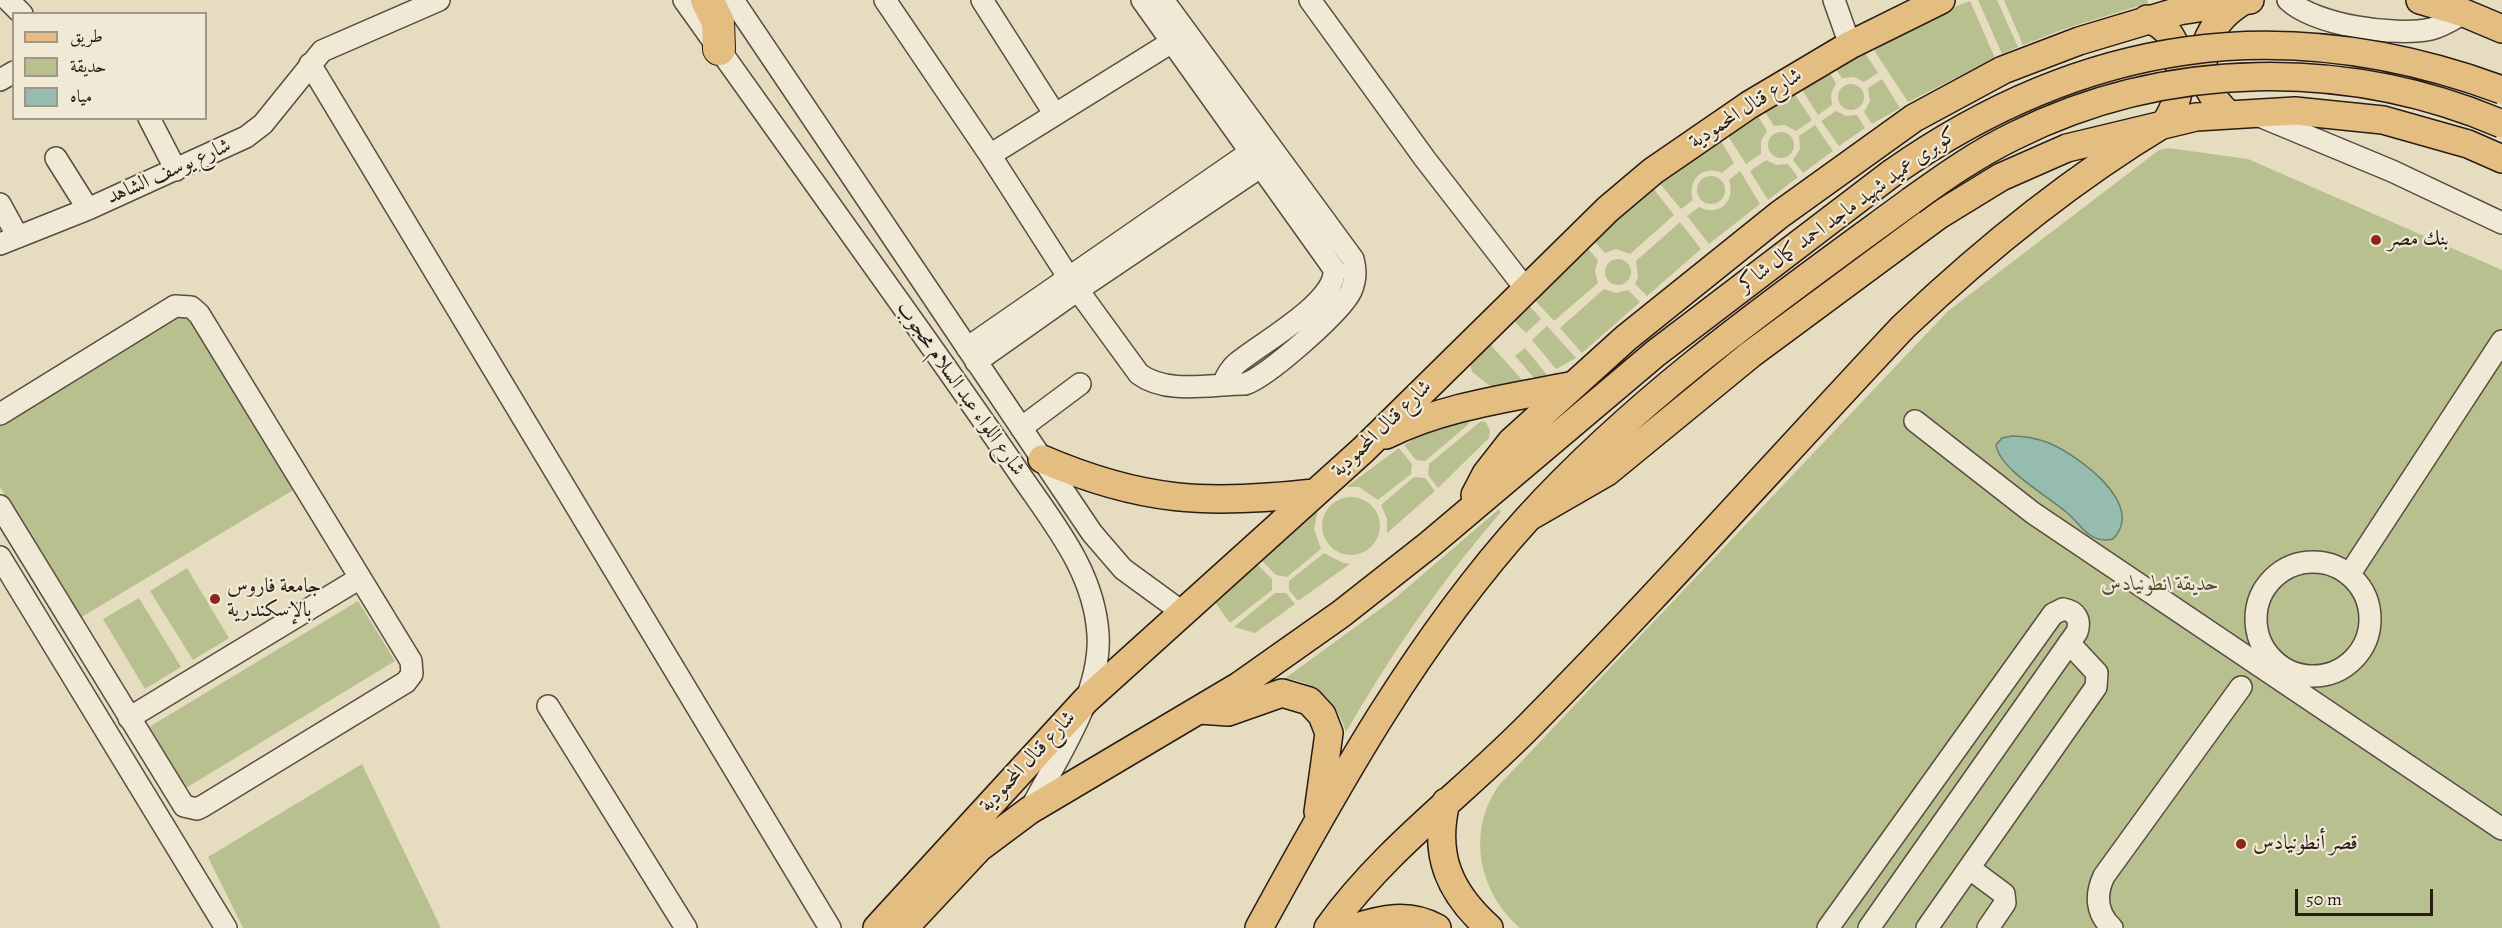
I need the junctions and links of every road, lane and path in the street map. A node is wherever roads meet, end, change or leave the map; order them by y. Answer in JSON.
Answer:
{"nodes":[{"id":1,"x":8,"y":0,"type":"edge"},
{"id":2,"x":439,"y":0,"type":"edge"},
{"id":3,"x":684,"y":0,"type":"edge"},
{"id":4,"x":707,"y":0,"type":"edge"},
{"id":5,"x":733,"y":0,"type":"edge"},
{"id":6,"x":885,"y":0,"type":"edge"},
{"id":7,"x":982,"y":0,"type":"edge"},
{"id":8,"x":1142,"y":0,"type":"edge"},
{"id":9,"x":1163,"y":0,"type":"edge"},
{"id":10,"x":1310,"y":0,"type":"edge"},
{"id":11,"x":1834,"y":0,"type":"edge"},
{"id":12,"x":1941,"y":0,"type":"edge"},
{"id":13,"x":2246,"y":0,"type":"edge"},
{"id":14,"x":2288,"y":0,"type":"edge"},
{"id":15,"x":2420,"y":0,"type":"edge"},
{"id":16,"x":2464,"y":6,"type":"edge"},
{"id":17,"x":20,"y":12,"type":"edge"},
{"id":18,"x":2147,"y":19,"type":"junction"},
{"id":19,"x":2500,"y":29,"type":"edge"},
{"id":20,"x":1179,"y":37,"type":"junction"},
{"id":21,"x":1850,"y":45,"type":"junction"},
{"id":22,"x":719,"y":49,"type":"junction"},
{"id":23,"x":310,"y":63,"type":"junction"},
{"id":24,"x":2502,"y":90,"type":"edge"},
{"id":25,"x":2239,"y":112,"type":"junction"},
{"id":26,"x":1054,"y":113,"type":"junction"},
{"id":27,"x":2502,"y":113,"type":"edge"},
{"id":28,"x":150,"y":120,"type":"edge"},
{"id":29,"x":2165,"y":123,"type":"junction"},
{"id":30,"x":2502,"y":124,"type":"edge"},
{"id":31,"x":2468,"y":144,"type":"junction"},
{"id":32,"x":1264,"y":154,"type":"junction"},
{"id":33,"x":990,"y":155,"type":"junction"},
{"id":34,"x":56,"y":158,"type":"dead end"},
{"id":35,"x":2502,"y":159,"type":"edge"},
{"id":36,"x":176,"y":170,"type":"junction"},
{"id":37,"x":0,"y":204,"type":"edge"},
{"id":38,"x":88,"y":209,"type":"junction"},
{"id":39,"x":2502,"y":223,"type":"edge"},
{"id":40,"x":9,"y":240,"type":"edge"},
{"id":41,"x":1073,"y":284,"type":"junction"},
{"id":42,"x":1525,"y":288,"type":"junction"},
{"id":43,"x":2502,"y":341,"type":"edge"},
{"id":44,"x":971,"y":355,"type":"junction"},
{"id":45,"x":1080,"y":384,"type":"dead end"},
{"id":46,"x":1575,"y":384,"type":"junction"},
{"id":47,"x":0,"y":414,"type":"edge"},
{"id":48,"x":1915,"y":421,"type":"dead end"},
{"id":49,"x":1021,"y":428,"type":"junction"},
{"id":50,"x":1363,"y":450,"type":"junction"},
{"id":51,"x":1042,"y":459,"type":"junction"},
{"id":52,"x":1314,"y":493,"type":"junction"},
{"id":53,"x":0,"y":506,"type":"edge"},
{"id":54,"x":1467,"y":510,"type":"junction"},
{"id":55,"x":1529,"y":517,"type":"junction"},
{"id":56,"x":0,"y":557,"type":"edge"},
{"id":57,"x":2349,"y":575,"type":"junction"},
{"id":58,"x":360,"y":578,"type":"junction"},
{"id":59,"x":1182,"y":612,"type":"junction"},
{"id":60,"x":2069,"y":643,"type":"junction"},
{"id":61,"x":2276,"y":669,"type":"junction"},
{"id":62,"x":2241,"y":687,"type":"dead end"},
{"id":63,"x":1086,"y":700,"type":"junction"},
{"id":64,"x":548,"y":706,"type":"dead end"},
{"id":65,"x":1199,"y":710,"type":"junction"},
{"id":66,"x":129,"y":718,"type":"junction"},
{"id":67,"x":1446,"y":802,"type":"junction"},
{"id":68,"x":1030,"y":810,"type":"junction"},
{"id":69,"x":1316,"y":828,"type":"junction"},
{"id":70,"x":2502,"y":829,"type":"edge"},
{"id":71,"x":1969,"y":868,"type":"junction"},
{"id":72,"x":1995,"y":926,"type":"edge"},
{"id":73,"x":226,"y":928,"type":"edge"},
{"id":74,"x":686,"y":928,"type":"edge"},
{"id":75,"x":830,"y":928,"type":"edge"},
{"id":76,"x":877,"y":928,"type":"edge"},
{"id":77,"x":904,"y":928,"type":"edge"},
{"id":78,"x":1259,"y":928,"type":"edge"},
{"id":79,"x":1328,"y":928,"type":"edge"},
{"id":80,"x":1353,"y":928,"type":"edge"},
{"id":81,"x":1437,"y":928,"type":"edge"},
{"id":82,"x":1489,"y":928,"type":"edge"},
{"id":83,"x":1828,"y":928,"type":"edge"},
{"id":84,"x":1869,"y":928,"type":"edge"},
{"id":85,"x":1927,"y":928,"type":"edge"},
{"id":86,"x":2112,"y":928,"type":"edge"}],
"edges":[{"from":1,"to":17,"type":"street"},
{"from":2,"to":23,"type":"street","name":"شارع يوسف الشاهد"},
{"from":3,"to":22,"type":"street","name":"شارع اللواء عبد السلام محجوب"},
{"from":4,"to":22,"type":"highway"},
{"from":5,"to":44,"type":"street","name":"شارع اللواء عبد السلام محجوب"},
{"from":6,"to":33,"type":"street"},
{"from":7,"to":26,"type":"street"},
{"from":8,"to":20,"type":"street"},
{"from":9,"to":20,"type":"street"},
{"from":10,"to":42,"type":"street"},
{"from":11,"to":21,"type":"street"},
{"from":12,"to":21,"type":"main road","name":"شارع قنال المحمودية"},
{"from":13,"to":18,"type":"main road"},
{"from":13,"to":25,"type":"main road"},
{"from":14,"to":16,"type":"street"},
{"from":15,"to":16,"type":"main road"},
{"from":16,"to":19,"type":"main road"},
{"from":18,"to":29,"type":"main road"},
{"from":18,"to":46,"type":"main road"},
{"from":20,"to":26,"type":"street"},
{"from":20,"to":32,"type":"street"},
{"from":21,"to":42,"type":"main road","name":"شارع قنال المحمودية"},
{"from":22,"to":63,"type":"street","name":"شارع اللواء عبد السلام محجوب"},
{"from":23,"to":36,"type":"street","name":"شارع يوسف الشاهد"},
{"from":23,"to":75,"type":"street"},
{"from":24,"to":54,"type":"main road","name":"كوبرى عميد شهيد ماجد احمد كمال شاكر","bridge":true},
{"from":25,"to":29,"type":"main road"},
{"from":25,"to":31,"type":"main road"},
{"from":25,"to":39,"type":"street"},
{"from":26,"to":33,"type":"street"},
{"from":27,"to":31,"type":"main road"},
{"from":28,"to":36,"type":"street"},
{"from":29,"to":55,"type":"main road"},
{"from":29,"to":67,"type":"main road"},
{"from":30,"to":55,"type":"main road","name":"كوبرى عميد شهيد ماجد احمد كمال شاكر","bridge":true},
{"from":31,"to":35,"type":"main road"},
{"from":32,"to":41,"type":"street"},
{"from":32,"to":41,"type":"street"},
{"from":33,"to":41,"type":"street"},
{"from":34,"to":38,"type":"street"},
{"from":36,"to":38,"type":"street","name":"شارع يوسف الشاهد"},
{"from":37,"to":40,"type":"street"},
{"from":38,"to":40,"type":"street","name":"شارع يوسف الشاهد"},
{"from":41,"to":44,"type":"street"},
{"from":42,"to":50,"type":"main road","name":"شارع قنال المحمودية"},
{"from":43,"to":57,"type":"street"},
{"from":44,"to":49,"type":"street","name":"شارع اللواء عبد السلام محجوب"},
{"from":45,"to":49,"type":"street"},
{"from":46,"to":50,"type":"main road"},
{"from":46,"to":54,"type":"main road"},
{"from":47,"to":58,"type":"street"},
{"from":48,"to":61,"type":"street"},
{"from":49,"to":51,"type":"street","name":"شارع اللواء عبد السلام محجوب"},
{"from":50,"to":52,"type":"main road","name":"شارع قنال المحمودية"},
{"from":51,"to":52,"type":"main road"},
{"from":51,"to":59,"type":"street","name":"شارع اللواء عبد السلام محجوب"},
{"from":52,"to":59,"type":"main road","name":"شارع قنال المحمودية"},
{"from":53,"to":66,"type":"street"},
{"from":54,"to":65,"type":"main road","name":"كوبرى عميد شهيد ماجد احمد كمال شاكر"},
{"from":55,"to":69,"type":"main road"},
{"from":56,"to":73,"type":"street"},
{"from":57,"to":61,"type":"street"},
{"from":57,"to":61,"type":"street"},
{"from":58,"to":66,"type":"street"},
{"from":58,"to":66,"type":"street"},
{"from":59,"to":63,"type":"main road","name":"شارع قنال المحمودية"},
{"from":60,"to":71,"type":"street"},
{"from":60,"to":83,"type":"street"},
{"from":60,"to":84,"type":"street"},
{"from":61,"to":70,"type":"street"},
{"from":62,"to":86,"type":"street"},
{"from":63,"to":68,"type":"street","name":"شارع اللواء عبد السلام محجوب"},
{"from":63,"to":76,"type":"main road","name":"شارع قنال المحمودية"},
{"from":64,"to":74,"type":"street"},
{"from":65,"to":68,"type":"main road","name":"شارع قنال المحمودية"},
{"from":65,"to":69,"type":"main road"},
{"from":67,"to":79,"type":"main road"},
{"from":67,"to":82,"type":"main road"},
{"from":68,"to":77,"type":"main road","name":"شارع قنال المحمودية"},
{"from":69,"to":78,"type":"main road"},
{"from":71,"to":72,"type":"street"},
{"from":71,"to":85,"type":"street"},
{"from":80,"to":81,"type":"main road"}]}
